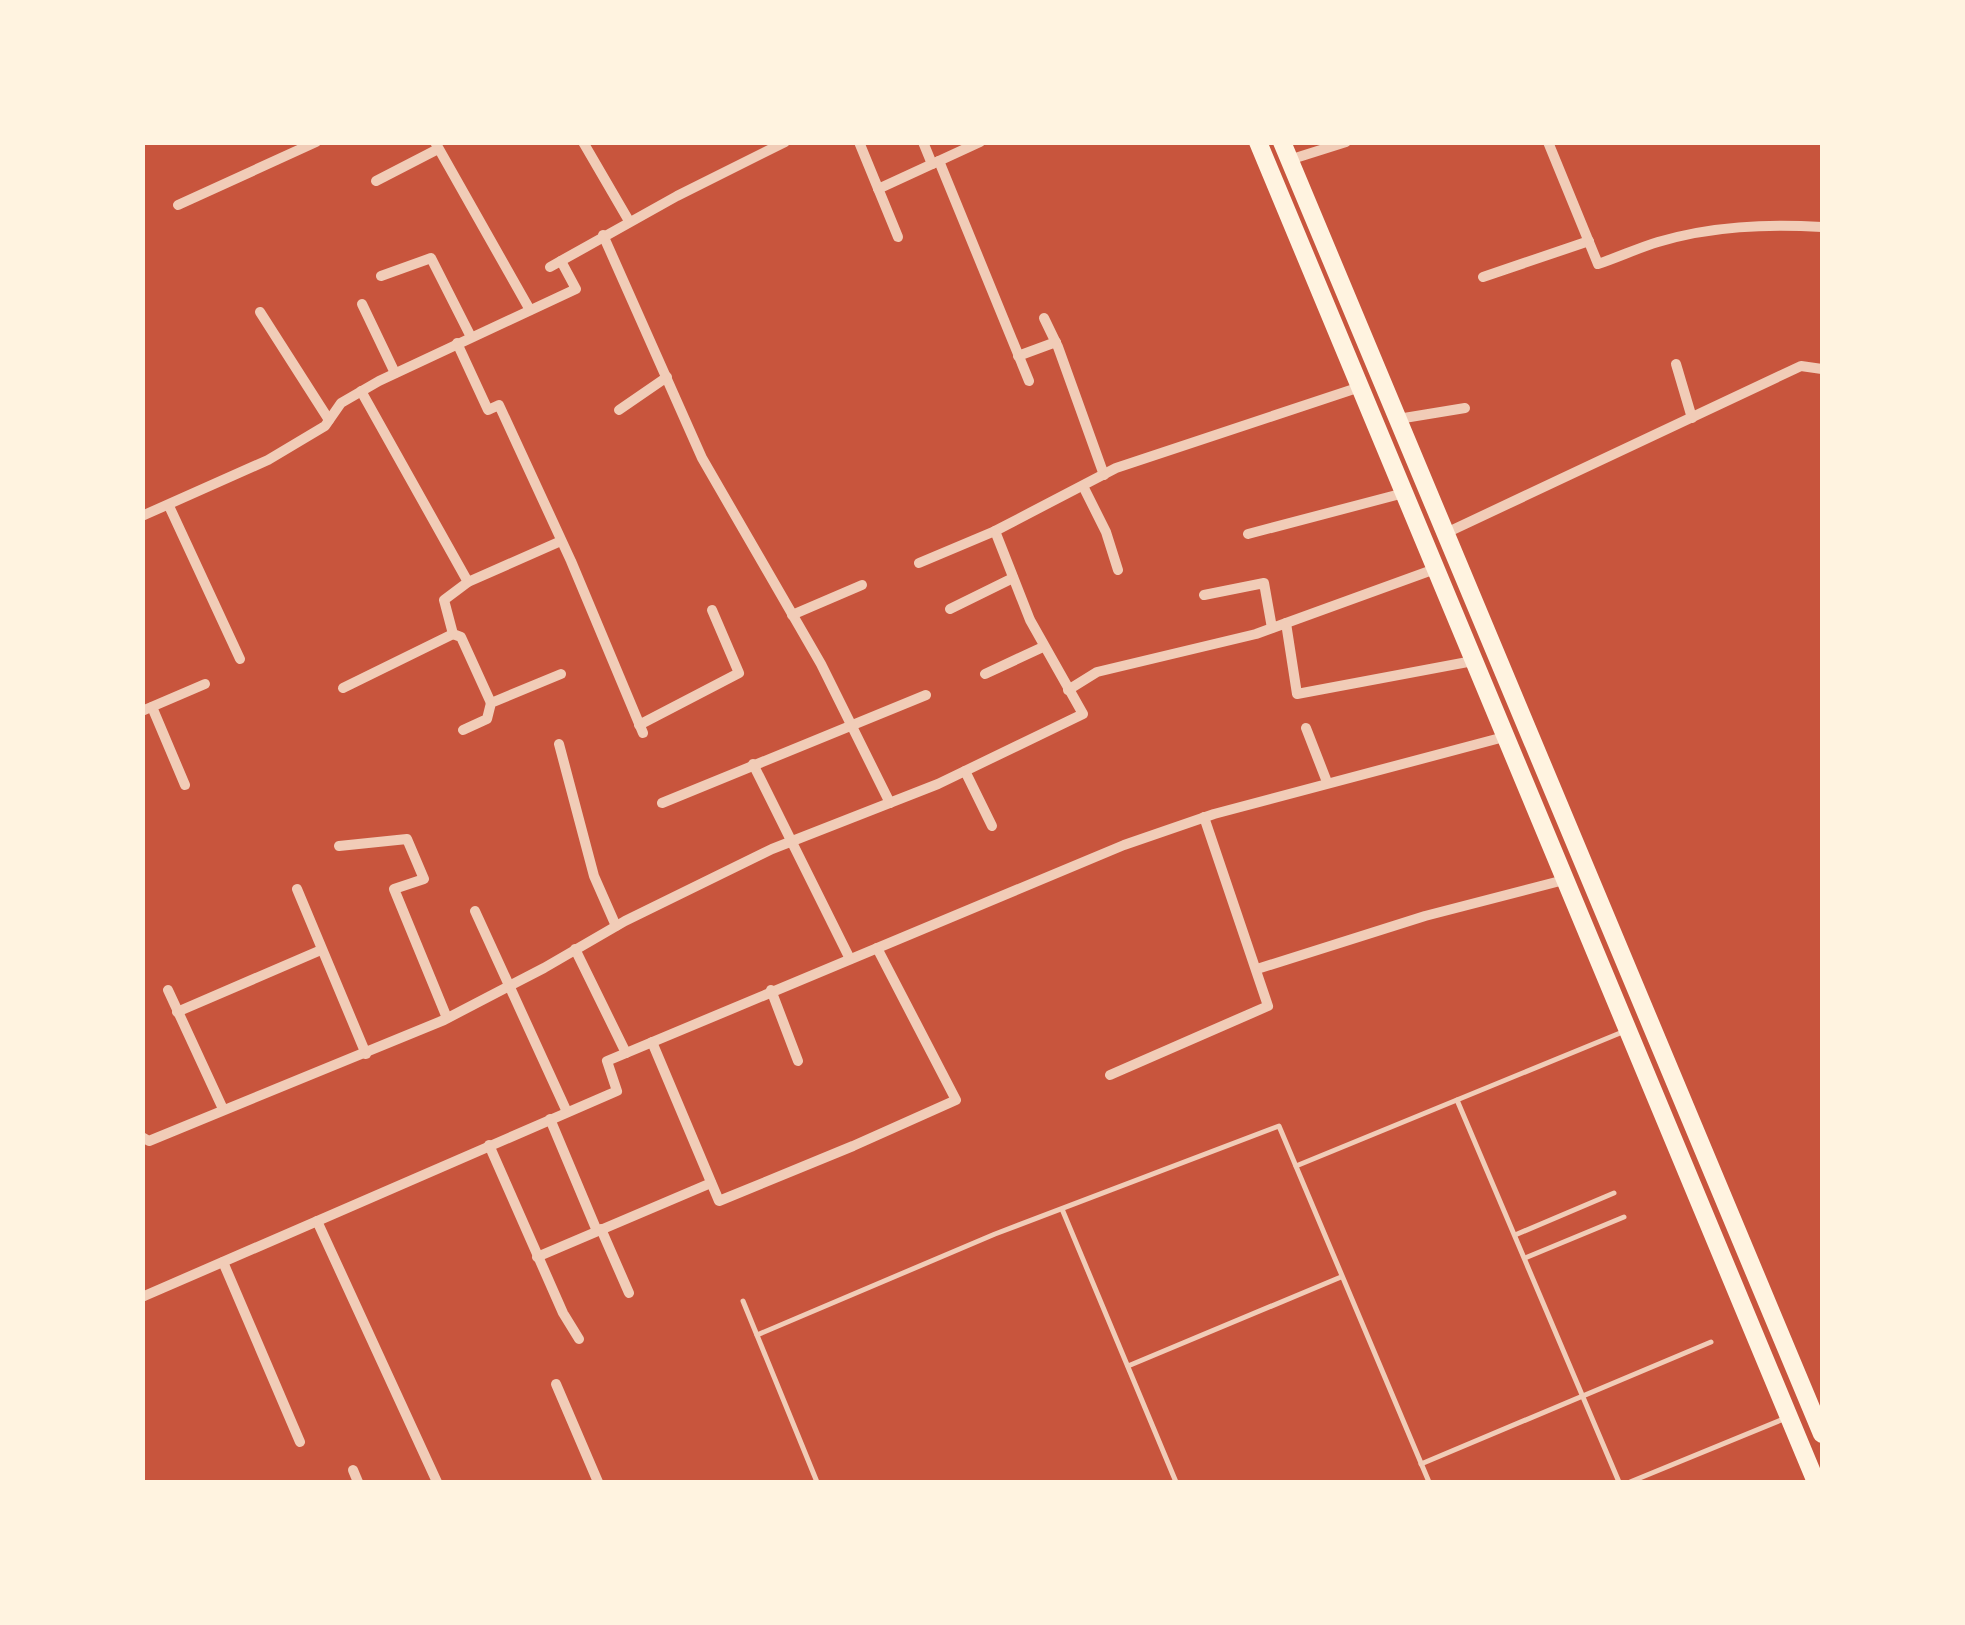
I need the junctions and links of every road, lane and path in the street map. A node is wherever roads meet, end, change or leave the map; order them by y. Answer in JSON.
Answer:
{"nodes":[{"id":1,"x":316,"y":142,"type":"edge"},
{"id":2,"x":583,"y":142,"type":"edge"},
{"id":3,"x":785,"y":142,"type":"edge"},
{"id":4,"x":859,"y":142,"type":"edge"},
{"id":5,"x":923,"y":142,"type":"edge"},
{"id":6,"x":980,"y":142,"type":"edge"},
{"id":7,"x":1258,"y":142,"type":"edge"},
{"id":8,"x":1346,"y":142,"type":"edge"},
{"id":9,"x":1548,"y":142,"type":"edge"},
{"id":10,"x":437,"y":146,"type":"edge"},
{"id":11,"x":1286,"y":151,"type":"edge"},
{"id":12,"x":936,"y":163,"type":"junction"},
{"id":13,"x":376,"y":182,"type":"dead end"},
{"id":14,"x":878,"y":189,"type":"junction"},
{"id":15,"x":178,"y":205,"type":"dead end"},
{"id":16,"x":630,"y":222,"type":"junction"},
{"id":17,"x":1822,"y":228,"type":"edge"},
{"id":18,"x":604,"y":235,"type":"junction"},
{"id":19,"x":898,"y":237,"type":"dead end"},
{"id":20,"x":1589,"y":241,"type":"junction"},
{"id":21,"x":381,"y":276,"type":"dead end"},
{"id":22,"x":1483,"y":277,"type":"dead end"},
{"id":23,"x":362,"y":304,"type":"dead end"},
{"id":24,"x":530,"y":310,"type":"junction"},
{"id":25,"x":260,"y":312,"type":"dead end"},
{"id":26,"x":1044,"y":318,"type":"dead end"},
{"id":27,"x":471,"y":337,"type":"junction"},
{"id":28,"x":1056,"y":342,"type":"junction"},
{"id":29,"x":457,"y":343,"type":"junction"},
{"id":30,"x":1018,"y":356,"type":"junction"},
{"id":31,"x":1676,"y":364,"type":"dead end"},
{"id":32,"x":1822,"y":369,"type":"edge"},
{"id":33,"x":394,"y":374,"type":"junction"},
{"id":34,"x":667,"y":378,"type":"junction"},
{"id":35,"x":1029,"y":381,"type":"dead end"},
{"id":36,"x":1360,"y":386,"type":"junction"},
{"id":37,"x":361,"y":392,"type":"junction"},
{"id":38,"x":1465,"y":408,"type":"dead end"},
{"id":39,"x":619,"y":410,"type":"dead end"},
{"id":40,"x":1692,"y":418,"type":"junction"},
{"id":41,"x":1398,"y":419,"type":"junction"},
{"id":42,"x":329,"y":420,"type":"junction"},
{"id":43,"x":1104,"y":475,"type":"junction"},
{"id":44,"x":1083,"y":486,"type":"junction"},
{"id":45,"x":1404,"y":493,"type":"junction"},
{"id":46,"x":168,"y":506,"type":"junction"},
{"id":47,"x":142,"y":516,"type":"edge"},
{"id":48,"x":995,"y":531,"type":"junction"},
{"id":49,"x":1446,"y":533,"type":"junction"},
{"id":50,"x":1248,"y":534,"type":"dead end"},
{"id":51,"x":561,"y":541,"type":"junction"},
{"id":52,"x":919,"y":563,"type":"dead end"},
{"id":53,"x":1435,"y":569,"type":"junction"},
{"id":54,"x":1118,"y":570,"type":"dead end"},
{"id":55,"x":1014,"y":578,"type":"junction"},
{"id":56,"x":468,"y":582,"type":"junction"},
{"id":57,"x":862,"y":586,"type":"dead end"},
{"id":58,"x":1204,"y":596,"type":"dead end"},
{"id":59,"x":950,"y":609,"type":"dead end"},
{"id":60,"x":712,"y":610,"type":"dead end"},
{"id":61,"x":792,"y":616,"type":"junction"},
{"id":62,"x":1286,"y":623,"type":"junction"},
{"id":63,"x":1272,"y":628,"type":"junction"},
{"id":64,"x":453,"y":634,"type":"junction"},
{"id":65,"x":1043,"y":647,"type":"junction"},
{"id":66,"x":240,"y":658,"type":"dead end"},
{"id":67,"x":1473,"y":661,"type":"junction"},
{"id":68,"x":562,"y":674,"type":"dead end"},
{"id":69,"x":985,"y":674,"type":"dead end"},
{"id":70,"x":205,"y":684,"type":"dead end"},
{"id":71,"x":343,"y":688,"type":"dead end"},
{"id":72,"x":1068,"y":690,"type":"junction"},
{"id":73,"x":926,"y":694,"type":"dead end"},
{"id":74,"x":491,"y":704,"type":"junction"},
{"id":75,"x":147,"y":709,"type":"edge"},
{"id":76,"x":850,"y":725,"type":"junction"},
{"id":77,"x":1306,"y":728,"type":"dead end"},
{"id":78,"x":463,"y":730,"type":"dead end"},
{"id":79,"x":1504,"y":737,"type":"junction"},
{"id":80,"x":560,"y":744,"type":"dead end"},
{"id":81,"x":753,"y":764,"type":"junction"},
{"id":82,"x":965,"y":771,"type":"junction"},
{"id":83,"x":1328,"y":782,"type":"junction"},
{"id":84,"x":185,"y":785,"type":"dead end"},
{"id":85,"x":662,"y":802,"type":"dead end"},
{"id":86,"x":890,"y":803,"type":"junction"},
{"id":87,"x":1204,"y":818,"type":"junction"},
{"id":88,"x":992,"y":826,"type":"dead end"},
{"id":89,"x":790,"y":842,"type":"junction"},
{"id":90,"x":339,"y":846,"type":"dead end"},
{"id":91,"x":1564,"y":880,"type":"junction"},
{"id":92,"x":297,"y":888,"type":"dead end"},
{"id":93,"x":475,"y":911,"type":"dead end"},
{"id":94,"x":616,"y":926,"type":"junction"},
{"id":95,"x":878,"y":948,"type":"junction"},
{"id":96,"x":575,"y":949,"type":"junction"},
{"id":97,"x":321,"y":950,"type":"junction"},
{"id":98,"x":850,"y":959,"type":"junction"},
{"id":99,"x":1257,"y":969,"type":"junction"},
{"id":100,"x":511,"y":986,"type":"junction"},
{"id":101,"x":168,"y":990,"type":"dead end"},
{"id":102,"x":771,"y":990,"type":"junction"},
{"id":103,"x":177,"y":1012,"type":"junction"},
{"id":104,"x":447,"y":1018,"type":"junction"},
{"id":105,"x":1628,"y":1030,"type":"junction"},
{"id":106,"x":652,"y":1042,"type":"junction"},
{"id":107,"x":626,"y":1053,"type":"junction"},
{"id":108,"x":366,"y":1054,"type":"junction"},
{"id":109,"x":798,"y":1061,"type":"dead end"},
{"id":110,"x":1110,"y":1075,"type":"dead end"},
{"id":111,"x":1456,"y":1100,"type":"junction"},
{"id":112,"x":223,"y":1109,"type":"junction"},
{"id":113,"x":567,"y":1112,"type":"junction"},
{"id":114,"x":550,"y":1119,"type":"junction"},
{"id":115,"x":142,"y":1138,"type":"edge"},
{"id":116,"x":488,"y":1146,"type":"junction"},
{"id":117,"x":1296,"y":1166,"type":"junction"},
{"id":118,"x":712,"y":1183,"type":"junction"},
{"id":119,"x":1614,"y":1193,"type":"dead end"},
{"id":120,"x":1062,"y":1209,"type":"junction"},
{"id":121,"x":1624,"y":1217,"type":"dead end"},
{"id":122,"x":317,"y":1222,"type":"junction"},
{"id":123,"x":599,"y":1230,"type":"junction"},
{"id":124,"x":1514,"y":1235,"type":"junction"},
{"id":125,"x":538,"y":1257,"type":"junction"},
{"id":126,"x":1524,"y":1259,"type":"junction"},
{"id":127,"x":223,"y":1262,"type":"junction"},
{"id":128,"x":1342,"y":1276,"type":"junction"},
{"id":129,"x":629,"y":1293,"type":"dead end"},
{"id":130,"x":142,"y":1297,"type":"edge"},
{"id":131,"x":743,"y":1301,"type":"dead end"},
{"id":132,"x":757,"y":1335,"type":"junction"},
{"id":133,"x":579,"y":1339,"type":"dead end"},
{"id":134,"x":1711,"y":1342,"type":"dead end"},
{"id":135,"x":1128,"y":1366,"type":"junction"},
{"id":136,"x":556,"y":1384,"type":"dead end"},
{"id":137,"x":1583,"y":1396,"type":"junction"},
{"id":138,"x":1789,"y":1417,"type":"junction"},
{"id":139,"x":1822,"y":1434,"type":"edge"},
{"id":140,"x":300,"y":1442,"type":"dead end"},
{"id":141,"x":1421,"y":1464,"type":"junction"},
{"id":142,"x":353,"y":1470,"type":"dead end"},
{"id":143,"x":358,"y":1482,"type":"edge"},
{"id":144,"x":437,"y":1482,"type":"edge"},
{"id":145,"x":598,"y":1482,"type":"edge"},
{"id":146,"x":817,"y":1482,"type":"edge"},
{"id":147,"x":1176,"y":1482,"type":"edge"},
{"id":148,"x":1429,"y":1482,"type":"edge"},
{"id":149,"x":1620,"y":1482,"type":"edge"},
{"id":150,"x":1630,"y":1482,"type":"edge"},
{"id":151,"x":1816,"y":1482,"type":"edge"}],
"edges":[{"from":1,"to":15,"type":"street"},
{"from":2,"to":16,"type":"street"},
{"from":3,"to":16,"type":"street"},
{"from":4,"to":14,"type":"street"},
{"from":5,"to":12,"type":"street"},
{"from":6,"to":12,"type":"street"},
{"from":7,"to":36,"type":"main road"},
{"from":8,"to":11,"type":"street"},
{"from":9,"to":20,"type":"street"},
{"from":10,"to":13,"type":"street"},
{"from":10,"to":24,"type":"street"},
{"from":11,"to":41,"type":"main road"},
{"from":12,"to":14,"type":"street"},
{"from":12,"to":30,"type":"street"},
{"from":14,"to":19,"type":"street"},
{"from":16,"to":18,"type":"street"},
{"from":17,"to":20,"type":"street"},
{"from":18,"to":24,"type":"street"},
{"from":18,"to":34,"type":"street"},
{"from":20,"to":22,"type":"street"},
{"from":21,"to":27,"type":"street"},
{"from":23,"to":33,"type":"street"},
{"from":24,"to":27,"type":"street"},
{"from":25,"to":42,"type":"street"},
{"from":26,"to":28,"type":"street"},
{"from":27,"to":29,"type":"street"},
{"from":28,"to":30,"type":"street"},
{"from":28,"to":43,"type":"street"},
{"from":29,"to":33,"type":"street"},
{"from":29,"to":51,"type":"street"},
{"from":30,"to":35,"type":"street"},
{"from":31,"to":40,"type":"street"},
{"from":32,"to":40,"type":"street"},
{"from":33,"to":37,"type":"street"},
{"from":34,"to":39,"type":"street"},
{"from":34,"to":61,"type":"street"},
{"from":36,"to":43,"type":"street"},
{"from":36,"to":45,"type":"main road"},
{"from":37,"to":42,"type":"street"},
{"from":37,"to":56,"type":"street"},
{"from":38,"to":41,"type":"street"},
{"from":40,"to":49,"type":"street"},
{"from":41,"to":49,"type":"main road"},
{"from":42,"to":46,"type":"street"},
{"from":43,"to":44,"type":"street"},
{"from":44,"to":48,"type":"street"},
{"from":44,"to":54,"type":"street"},
{"from":45,"to":50,"type":"street"},
{"from":45,"to":53,"type":"main road"},
{"from":46,"to":47,"type":"street"},
{"from":46,"to":66,"type":"street"},
{"from":48,"to":52,"type":"street"},
{"from":48,"to":55,"type":"street"},
{"from":49,"to":139,"type":"main road"},
{"from":51,"to":56,"type":"street"},
{"from":51,"to":60,"type":"street"},
{"from":53,"to":62,"type":"street"},
{"from":53,"to":67,"type":"main road"},
{"from":55,"to":59,"type":"street"},
{"from":55,"to":65,"type":"street"},
{"from":56,"to":64,"type":"street"},
{"from":57,"to":61,"type":"street"},
{"from":58,"to":63,"type":"street"},
{"from":61,"to":76,"type":"street"},
{"from":62,"to":63,"type":"street"},
{"from":62,"to":67,"type":"street"},
{"from":63,"to":72,"type":"street"},
{"from":64,"to":71,"type":"street"},
{"from":64,"to":74,"type":"street"},
{"from":65,"to":69,"type":"street"},
{"from":65,"to":72,"type":"street"},
{"from":67,"to":79,"type":"main road"},
{"from":68,"to":74,"type":"street"},
{"from":70,"to":75,"type":"street"},
{"from":72,"to":82,"type":"street"},
{"from":73,"to":76,"type":"street"},
{"from":74,"to":78,"type":"street"},
{"from":75,"to":84,"type":"street"},
{"from":76,"to":81,"type":"street"},
{"from":76,"to":86,"type":"street"},
{"from":77,"to":83,"type":"street"},
{"from":79,"to":83,"type":"street"},
{"from":79,"to":91,"type":"main road"},
{"from":80,"to":94,"type":"street"},
{"from":81,"to":85,"type":"street"},
{"from":81,"to":89,"type":"street"},
{"from":82,"to":86,"type":"street"},
{"from":82,"to":88,"type":"street"},
{"from":83,"to":87,"type":"street"},
{"from":86,"to":89,"type":"street"},
{"from":87,"to":95,"type":"street"},
{"from":87,"to":99,"type":"street"},
{"from":89,"to":94,"type":"street"},
{"from":89,"to":98,"type":"street"},
{"from":90,"to":104,"type":"street"},
{"from":91,"to":99,"type":"street"},
{"from":91,"to":105,"type":"main road"},
{"from":92,"to":97,"type":"street"},
{"from":93,"to":100,"type":"street"},
{"from":94,"to":96,"type":"street"},
{"from":95,"to":98,"type":"street"},
{"from":95,"to":118,"type":"street"},
{"from":96,"to":100,"type":"street"},
{"from":96,"to":107,"type":"street"},
{"from":97,"to":103,"type":"street"},
{"from":97,"to":108,"type":"street"},
{"from":98,"to":102,"type":"street"},
{"from":99,"to":110,"type":"street"},
{"from":100,"to":104,"type":"street"},
{"from":100,"to":113,"type":"street"},
{"from":101,"to":103,"type":"street"},
{"from":102,"to":106,"type":"street"},
{"from":102,"to":109,"type":"street"},
{"from":103,"to":112,"type":"street"},
{"from":104,"to":108,"type":"street"},
{"from":105,"to":111,"type":"lane"},
{"from":105,"to":138,"type":"main road"},
{"from":106,"to":107,"type":"street"},
{"from":106,"to":118,"type":"street"},
{"from":107,"to":113,"type":"street"},
{"from":108,"to":112,"type":"street"},
{"from":111,"to":117,"type":"lane"},
{"from":111,"to":124,"type":"lane"},
{"from":112,"to":115,"type":"street"},
{"from":113,"to":114,"type":"street"},
{"from":114,"to":116,"type":"street"},
{"from":114,"to":123,"type":"street"},
{"from":116,"to":122,"type":"street"},
{"from":116,"to":125,"type":"street"},
{"from":117,"to":120,"type":"lane"},
{"from":117,"to":128,"type":"lane"},
{"from":118,"to":123,"type":"street"},
{"from":119,"to":124,"type":"lane"},
{"from":120,"to":132,"type":"lane"},
{"from":120,"to":135,"type":"lane"},
{"from":121,"to":126,"type":"lane"},
{"from":122,"to":127,"type":"street"},
{"from":122,"to":144,"type":"street"},
{"from":123,"to":125,"type":"street"},
{"from":123,"to":129,"type":"street"},
{"from":124,"to":126,"type":"lane"},
{"from":125,"to":133,"type":"street"},
{"from":126,"to":137,"type":"lane"},
{"from":127,"to":130,"type":"street"},
{"from":127,"to":140,"type":"street"},
{"from":128,"to":135,"type":"lane"},
{"from":128,"to":141,"type":"lane"},
{"from":131,"to":132,"type":"lane"},
{"from":132,"to":146,"type":"lane"},
{"from":134,"to":137,"type":"lane"},
{"from":135,"to":147,"type":"lane"},
{"from":136,"to":145,"type":"street"},
{"from":137,"to":141,"type":"lane"},
{"from":137,"to":149,"type":"lane"},
{"from":138,"to":150,"type":"lane"},
{"from":138,"to":151,"type":"main road"},
{"from":141,"to":148,"type":"lane"},
{"from":142,"to":143,"type":"street"}]}
